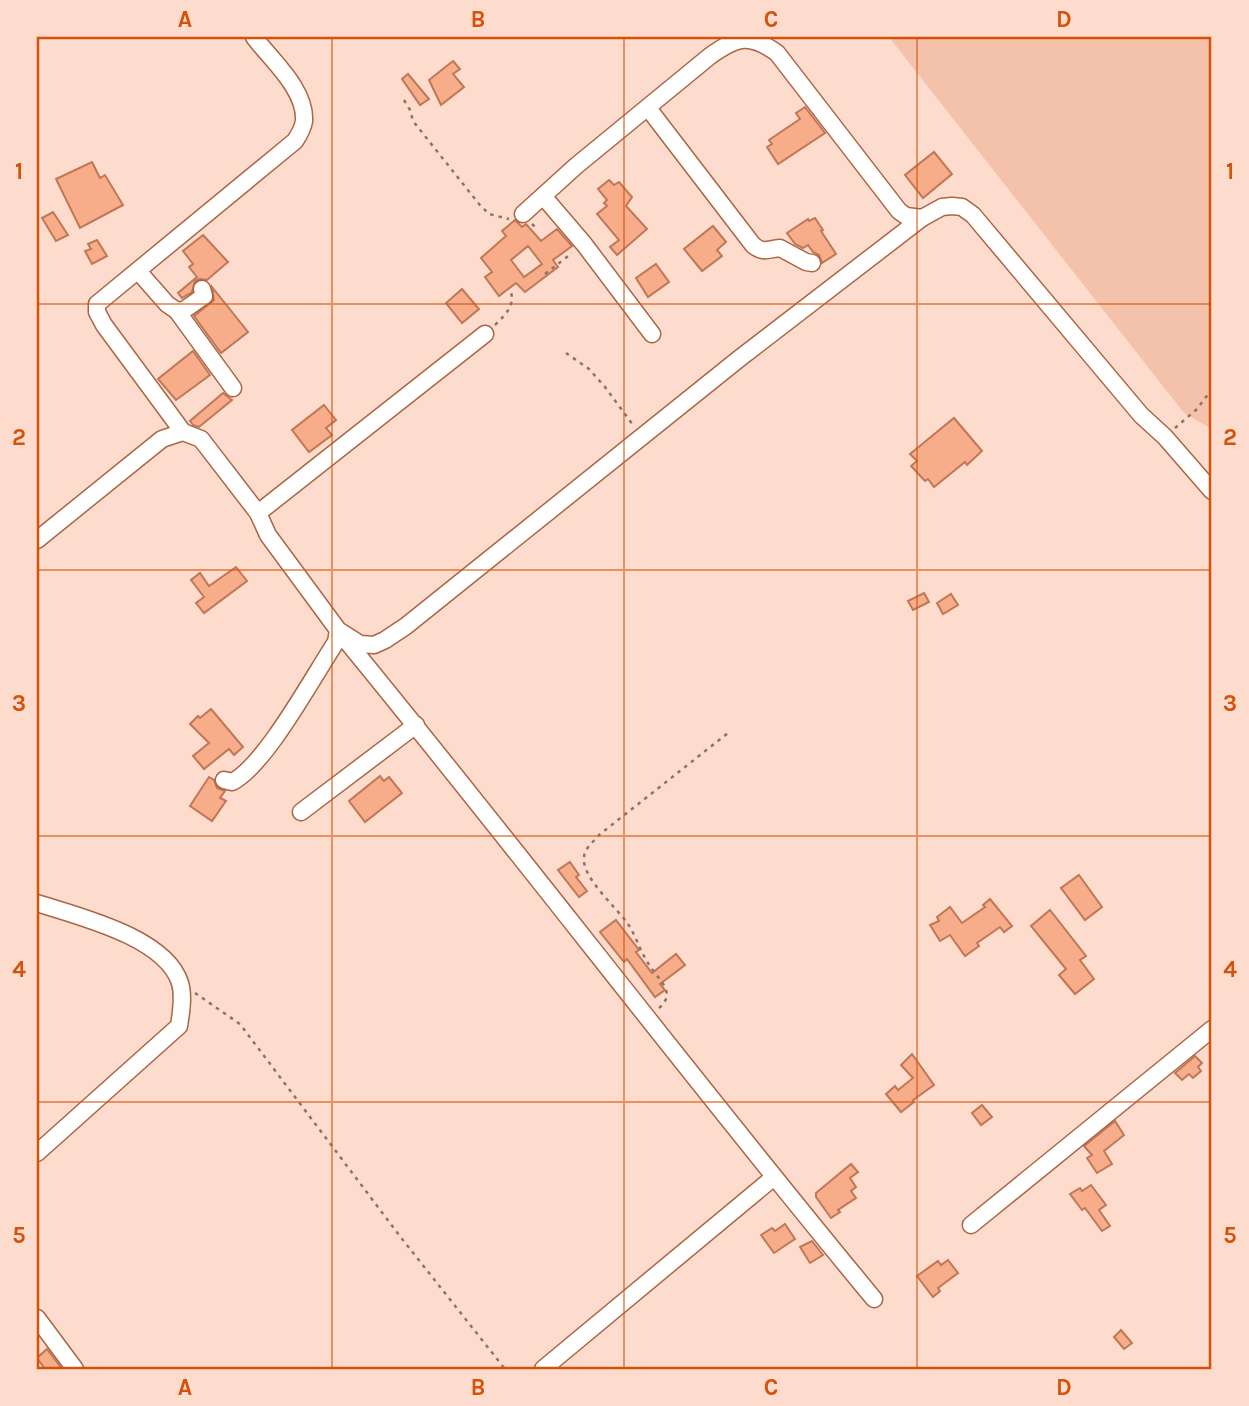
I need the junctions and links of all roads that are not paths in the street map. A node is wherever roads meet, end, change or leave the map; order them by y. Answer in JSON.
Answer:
{"nodes":[{"id":1,"x":254,"y":37,"type":"edge"},
{"id":2,"x":648,"y":108,"type":"junction"},
{"id":3,"x":543,"y":196,"type":"junction"},
{"id":4,"x":523,"y":214,"type":"road end"},
{"id":5,"x":922,"y":218,"type":"junction"},
{"id":6,"x":813,"y":263,"type":"dead end"},
{"id":7,"x":138,"y":271,"type":"junction"},
{"id":8,"x":202,"y":289,"type":"dead end"},
{"id":9,"x":177,"y":311,"type":"junction"},
{"id":10,"x":485,"y":334,"type":"road end"},
{"id":11,"x":652,"y":334,"type":"dead end"},
{"id":12,"x":233,"y":388,"type":"dead end"},
{"id":13,"x":183,"y":432,"type":"junction"},
{"id":14,"x":1212,"y":491,"type":"edge"},
{"id":15,"x":258,"y":513,"type":"junction"},
{"id":16,"x":37,"y":540,"type":"edge"},
{"id":17,"x":338,"y":630,"type":"junction"},
{"id":18,"x":416,"y":725,"type":"junction"},
{"id":19,"x":224,"y":780,"type":"dead end"},
{"id":20,"x":301,"y":812,"type":"dead end"},
{"id":21,"x":37,"y":903,"type":"edge"},
{"id":22,"x":1212,"y":1029,"type":"edge"},
{"id":23,"x":37,"y":1153,"type":"edge"},
{"id":24,"x":774,"y":1177,"type":"junction"},
{"id":25,"x":971,"y":1225,"type":"dead end"},
{"id":26,"x":874,"y":1299,"type":"dead end"},
{"id":27,"x":37,"y":1318,"type":"edge"},
{"id":28,"x":75,"y":1369,"type":"edge"},
{"id":29,"x":543,"y":1369,"type":"edge"}],
"edges":[{"from":1,"to":7,"type":"street"},
{"from":2,"to":3,"type":"street"},
{"from":2,"to":5,"type":"street"},
{"from":2,"to":6,"type":"street"},
{"from":3,"to":4,"type":"street"},
{"from":3,"to":11,"type":"street"},
{"from":5,"to":14,"type":"street"},
{"from":5,"to":17,"type":"street"},
{"from":7,"to":9,"type":"street"},
{"from":7,"to":13,"type":"street"},
{"from":8,"to":9,"type":"street"},
{"from":9,"to":12,"type":"street"},
{"from":10,"to":15,"type":"street"},
{"from":13,"to":15,"type":"street"},
{"from":13,"to":16,"type":"street"},
{"from":15,"to":17,"type":"street"},
{"from":17,"to":18,"type":"street"},
{"from":17,"to":19,"type":"street"},
{"from":18,"to":20,"type":"street"},
{"from":18,"to":24,"type":"street"},
{"from":21,"to":23,"type":"street"},
{"from":22,"to":25,"type":"street"},
{"from":24,"to":26,"type":"street"},
{"from":24,"to":29,"type":"street"},
{"from":27,"to":28,"type":"street"}]}
